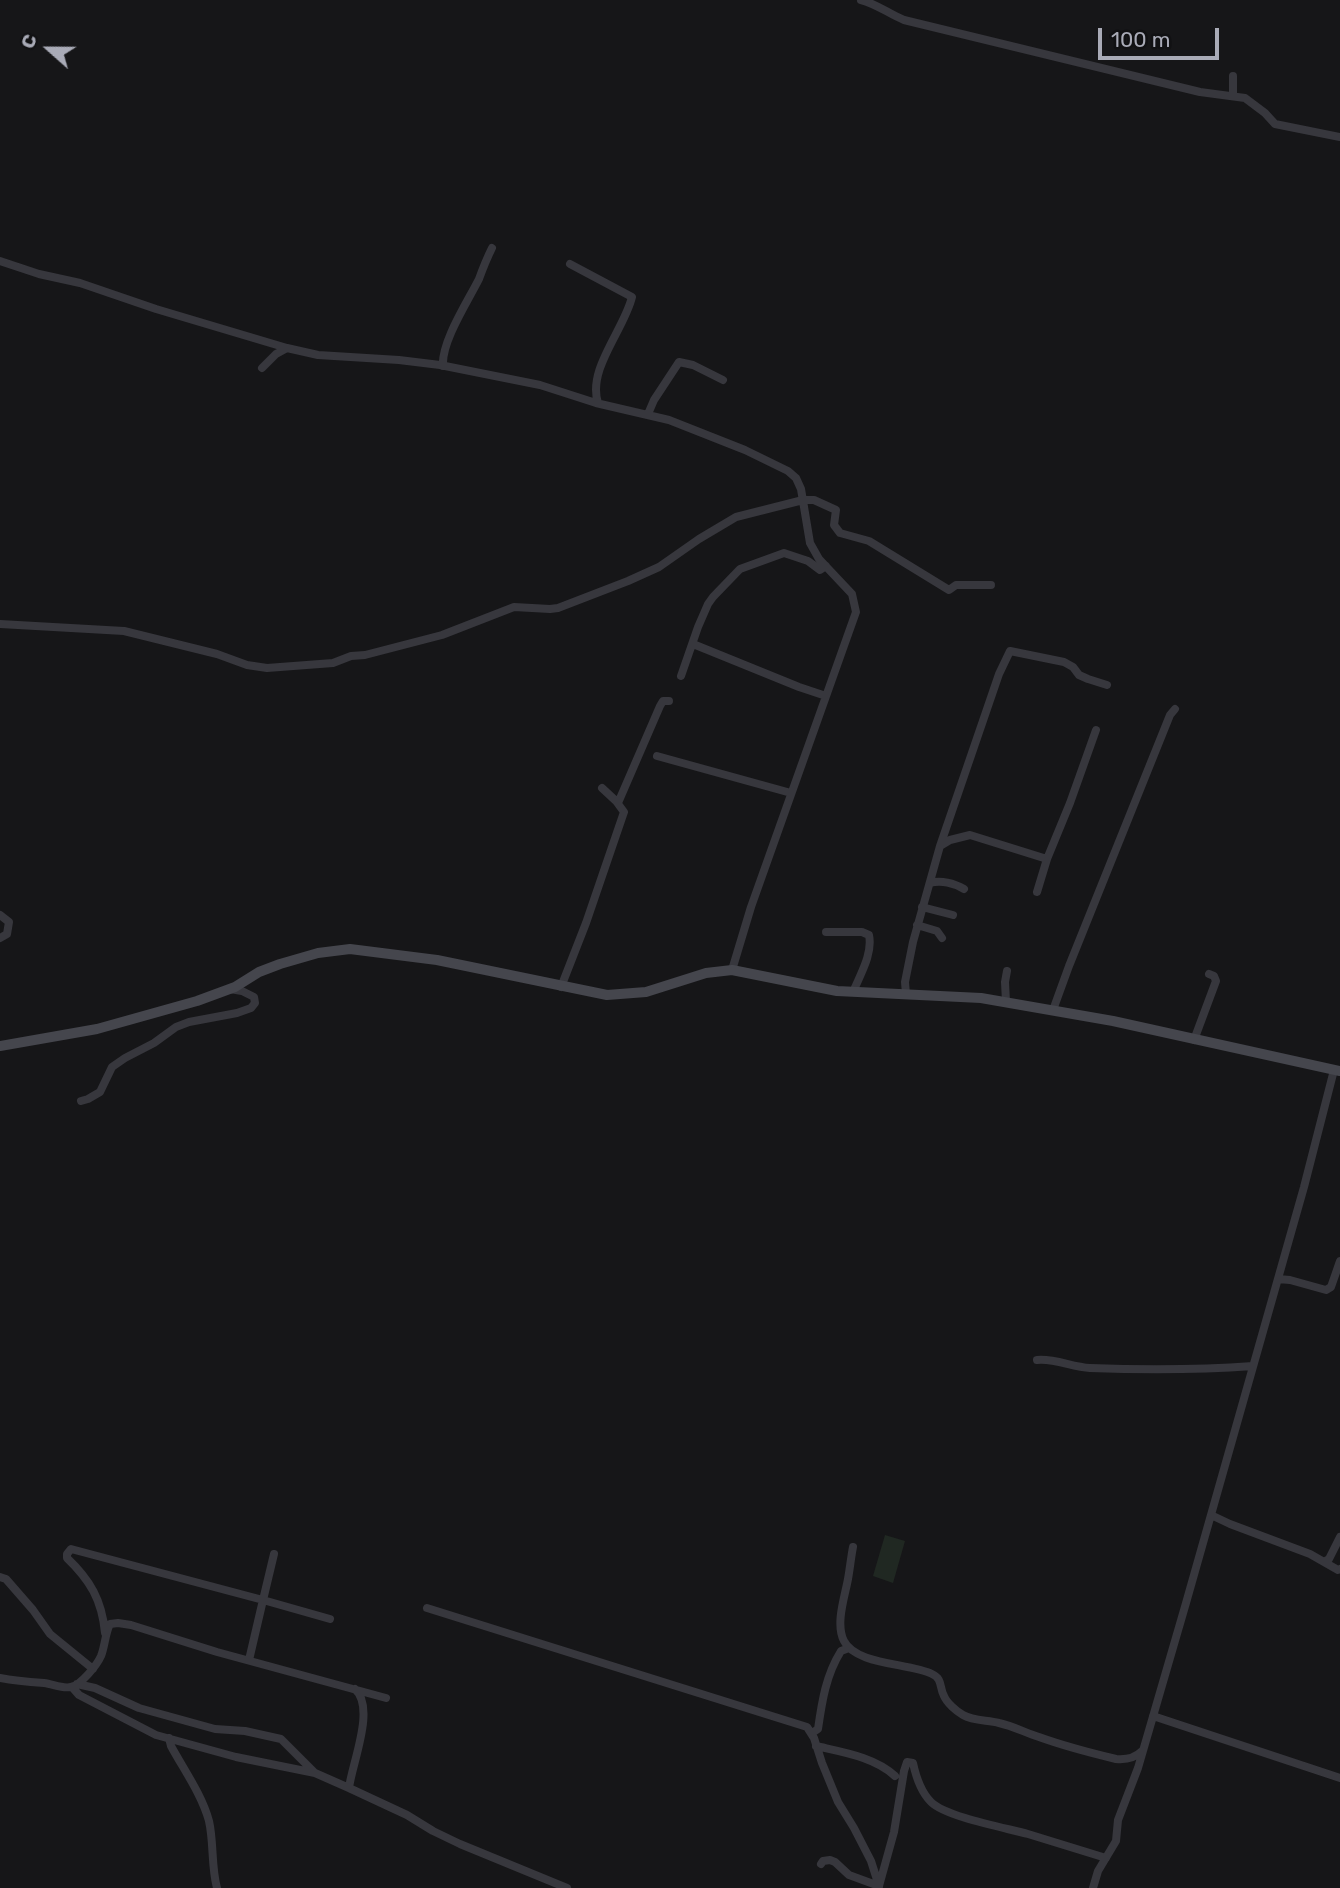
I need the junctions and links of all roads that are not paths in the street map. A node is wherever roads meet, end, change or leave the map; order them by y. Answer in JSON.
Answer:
{"nodes":[{"id":1,"x":862,"y":0,"type":"edge"},
{"id":2,"x":1233,"y":76,"type":"dead end"},
{"id":3,"x":1233,"y":96,"type":"junction"},
{"id":4,"x":1340,"y":138,"type":"edge"},
{"id":5,"x":492,"y":247,"type":"dead end"},
{"id":6,"x":0,"y":261,"type":"edge"},
{"id":7,"x":570,"y":264,"type":"dead end"},
{"id":8,"x":287,"y":348,"type":"junction"},
{"id":9,"x":443,"y":366,"type":"junction"},
{"id":10,"x":262,"y":368,"type":"dead end"},
{"id":11,"x":723,"y":380,"type":"dead end"},
{"id":12,"x":598,"y":403,"type":"junction"},
{"id":13,"x":648,"y":414,"type":"junction"},
{"id":14,"x":803,"y":500,"type":"junction"},
{"id":15,"x":826,"y":566,"type":"junction"},
{"id":16,"x":991,"y":586,"type":"dead end"},
{"id":17,"x":0,"y":624,"type":"edge"},
{"id":18,"x":693,"y":644,"type":"junction"},
{"id":19,"x":681,"y":676,"type":"dead end"},
{"id":20,"x":1107,"y":685,"type":"dead end"},
{"id":21,"x":826,"y":696,"type":"junction"},
{"id":22,"x":669,"y":701,"type":"dead end"},
{"id":23,"x":1175,"y":709,"type":"dead end"},
{"id":24,"x":1096,"y":730,"type":"dead end"},
{"id":25,"x":657,"y":756,"type":"dead end"},
{"id":26,"x":602,"y":788,"type":"dead end"},
{"id":27,"x":791,"y":793,"type":"junction"},
{"id":28,"x":618,"y":803,"type":"junction"},
{"id":29,"x":940,"y":846,"type":"junction"},
{"id":30,"x":1047,"y":859,"type":"junction"},
{"id":31,"x":930,"y":883,"type":"junction"},
{"id":32,"x":964,"y":889,"type":"dead end"},
{"id":33,"x":1037,"y":892,"type":"dead end"},
{"id":34,"x":922,"y":907,"type":"junction"},
{"id":35,"x":0,"y":915,"type":"edge"},
{"id":36,"x":953,"y":915,"type":"dead end"},
{"id":37,"x":917,"y":925,"type":"junction"},
{"id":38,"x":826,"y":932,"type":"dead end"},
{"id":39,"x":0,"y":938,"type":"edge"},
{"id":40,"x":942,"y":938,"type":"dead end"},
{"id":41,"x":732,"y":970,"type":"junction"},
{"id":42,"x":1007,"y":971,"type":"dead end"},
{"id":43,"x":1209,"y":974,"type":"dead end"},
{"id":44,"x":561,"y":986,"type":"junction"},
{"id":45,"x":230,"y":989,"type":"junction"},
{"id":46,"x":853,"y":992,"type":"junction"},
{"id":47,"x":906,"y":994,"type":"junction"},
{"id":48,"x":1006,"y":1002,"type":"junction"},
{"id":49,"x":1053,"y":1010,"type":"junction"},
{"id":50,"x":1194,"y":1040,"type":"junction"},
{"id":51,"x":0,"y":1046,"type":"edge"},
{"id":52,"x":1337,"y":1070,"type":"edge"},
{"id":53,"x":81,"y":1101,"type":"dead end"},
{"id":54,"x":1340,"y":1261,"type":"edge"},
{"id":55,"x":1278,"y":1279,"type":"junction"},
{"id":56,"x":1037,"y":1360,"type":"dead end"},
{"id":57,"x":1252,"y":1366,"type":"junction"},
{"id":58,"x":1211,"y":1515,"type":"junction"},
{"id":59,"x":1340,"y":1537,"type":"edge"},
{"id":60,"x":853,"y":1547,"type":"dead end"},
{"id":61,"x":274,"y":1554,"type":"dead end"},
{"id":62,"x":1324,"y":1562,"type":"junction"},
{"id":63,"x":1340,"y":1569,"type":"edge"},
{"id":64,"x":0,"y":1572,"type":"edge"},
{"id":65,"x":3,"y":1578,"type":"edge"},
{"id":66,"x":263,"y":1600,"type":"junction"},
{"id":67,"x":427,"y":1608,"type":"dead end"},
{"id":68,"x":330,"y":1619,"type":"dead end"},
{"id":69,"x":106,"y":1637,"type":"junction"},
{"id":70,"x":849,"y":1648,"type":"junction"},
{"id":71,"x":249,"y":1660,"type":"junction"},
{"id":72,"x":93,"y":1669,"type":"junction"},
{"id":73,"x":0,"y":1678,"type":"edge"},
{"id":74,"x":74,"y":1686,"type":"junction"},
{"id":75,"x":354,"y":1688,"type":"junction"},
{"id":76,"x":386,"y":1698,"type":"dead end"},
{"id":77,"x":1153,"y":1716,"type":"junction"},
{"id":78,"x":812,"y":1733,"type":"junction"},
{"id":79,"x":169,"y":1738,"type":"junction"},
{"id":80,"x":817,"y":1746,"type":"junction"},
{"id":81,"x":1143,"y":1751,"type":"junction"},
{"id":82,"x":315,"y":1773,"type":"junction"},
{"id":83,"x":895,"y":1776,"type":"dead end"},
{"id":84,"x":1340,"y":1778,"type":"edge"},
{"id":85,"x":349,"y":1787,"type":"junction"},
{"id":86,"x":1106,"y":1858,"type":"junction"},
{"id":87,"x":821,"y":1864,"type":"dead end"},
{"id":88,"x":880,"y":1887,"type":"edge"},
{"id":89,"x":217,"y":1888,"type":"edge"},
{"id":90,"x":568,"y":1888,"type":"edge"},
{"id":91,"x":1093,"y":1888,"type":"edge"}],
"edges":[{"from":1,"to":3,"type":"street"},
{"from":2,"to":3,"type":"street"},
{"from":3,"to":4,"type":"street"},
{"from":5,"to":9,"type":"street"},
{"from":6,"to":8,"type":"street"},
{"from":7,"to":12,"type":"street"},
{"from":8,"to":9,"type":"street"},
{"from":8,"to":10,"type":"street"},
{"from":9,"to":12,"type":"street"},
{"from":11,"to":13,"type":"street"},
{"from":12,"to":13,"type":"street"},
{"from":13,"to":14,"type":"street"},
{"from":14,"to":15,"type":"street"},
{"from":14,"to":16,"type":"street"},
{"from":14,"to":17,"type":"street"},
{"from":15,"to":18,"type":"street"},
{"from":15,"to":21,"type":"street"},
{"from":18,"to":19,"type":"street"},
{"from":18,"to":21,"type":"street"},
{"from":20,"to":29,"type":"street"},
{"from":21,"to":27,"type":"street"},
{"from":22,"to":28,"type":"street"},
{"from":23,"to":49,"type":"street"},
{"from":24,"to":30,"type":"street"},
{"from":25,"to":27,"type":"street"},
{"from":26,"to":28,"type":"street"},
{"from":27,"to":41,"type":"street"},
{"from":28,"to":44,"type":"street"},
{"from":29,"to":30,"type":"street"},
{"from":29,"to":31,"type":"street"},
{"from":30,"to":33,"type":"street"},
{"from":31,"to":32,"type":"street"},
{"from":31,"to":34,"type":"street"},
{"from":34,"to":36,"type":"street"},
{"from":34,"to":37,"type":"street"},
{"from":35,"to":39,"type":"street"},
{"from":37,"to":40,"type":"street"},
{"from":37,"to":47,"type":"street"},
{"from":38,"to":46,"type":"street"},
{"from":41,"to":44,"type":"street"},
{"from":41,"to":46,"type":"street"},
{"from":42,"to":48,"type":"street"},
{"from":43,"to":50,"type":"street"},
{"from":44,"to":45,"type":"street"},
{"from":45,"to":51,"type":"street"},
{"from":45,"to":53,"type":"street"},
{"from":46,"to":47,"type":"street"},
{"from":47,"to":48,"type":"street"},
{"from":48,"to":49,"type":"street"},
{"from":49,"to":50,"type":"street"},
{"from":50,"to":52,"type":"street"},
{"from":52,"to":55,"type":"street"},
{"from":54,"to":55,"type":"street"},
{"from":55,"to":57,"type":"street"},
{"from":56,"to":57,"type":"street"},
{"from":57,"to":58,"type":"street"},
{"from":58,"to":62,"type":"street"},
{"from":58,"to":77,"type":"street"},
{"from":59,"to":62,"type":"street"},
{"from":60,"to":70,"type":"street"},
{"from":61,"to":66,"type":"street"},
{"from":62,"to":63,"type":"street"},
{"from":64,"to":65,"type":"street"},
{"from":65,"to":72,"type":"street"},
{"from":66,"to":68,"type":"street"},
{"from":66,"to":69,"type":"street"},
{"from":66,"to":71,"type":"street"},
{"from":67,"to":78,"type":"street"},
{"from":69,"to":71,"type":"street"},
{"from":69,"to":72,"type":"street"},
{"from":70,"to":78,"type":"street"},
{"from":70,"to":81,"type":"street"},
{"from":71,"to":75,"type":"street"},
{"from":72,"to":74,"type":"street"},
{"from":73,"to":74,"type":"street"},
{"from":74,"to":79,"type":"street"},
{"from":74,"to":82,"type":"street"},
{"from":75,"to":76,"type":"street"},
{"from":75,"to":85,"type":"street"},
{"from":77,"to":81,"type":"street"},
{"from":77,"to":84,"type":"street"},
{"from":78,"to":80,"type":"street"},
{"from":79,"to":82,"type":"street"},
{"from":79,"to":89,"type":"street"},
{"from":80,"to":83,"type":"street"},
{"from":80,"to":88,"type":"street"},
{"from":81,"to":86,"type":"street"},
{"from":82,"to":85,"type":"street"},
{"from":85,"to":90,"type":"street"},
{"from":86,"to":88,"type":"street"},
{"from":86,"to":91,"type":"street"},
{"from":87,"to":88,"type":"street"}]}
